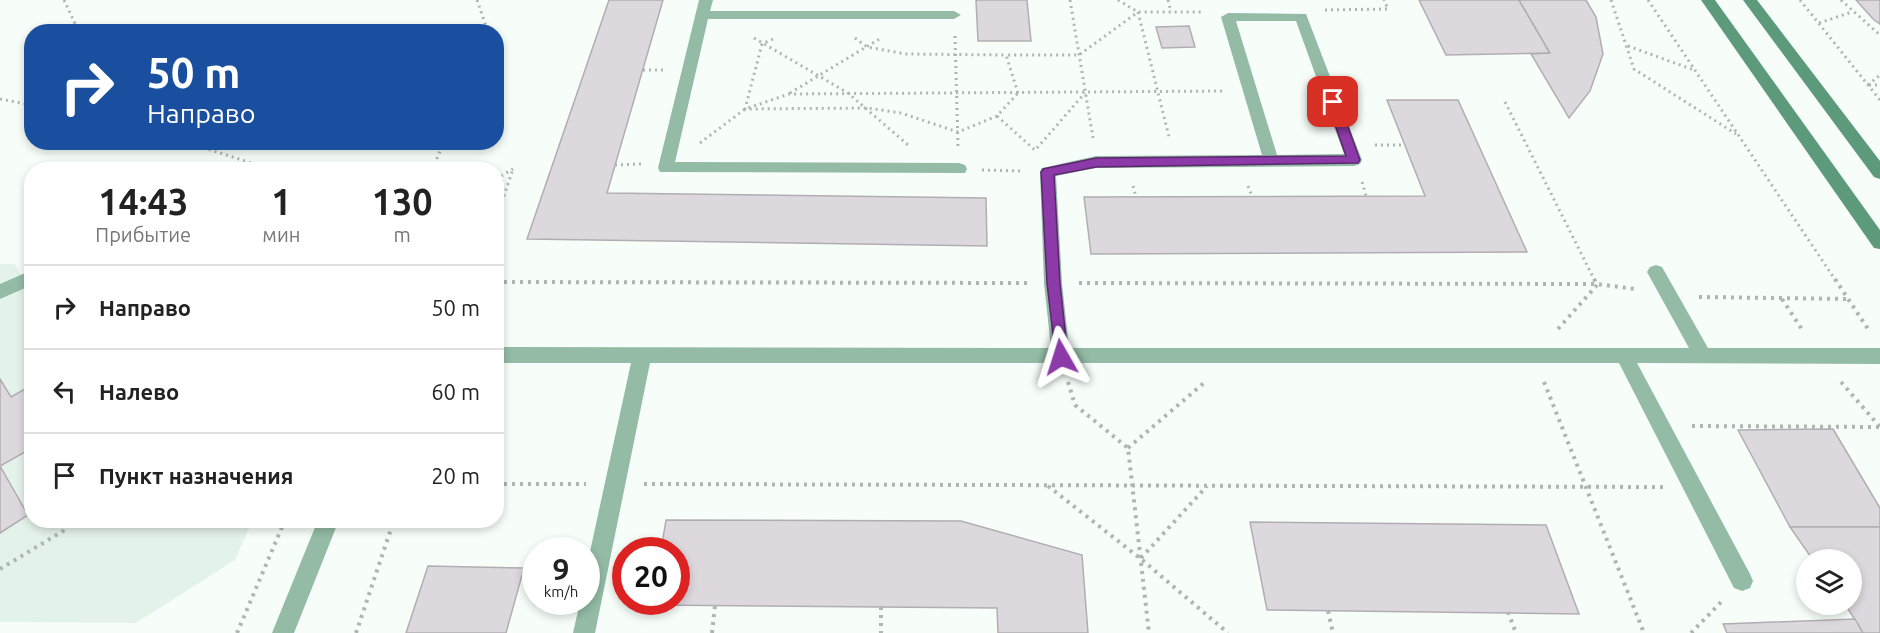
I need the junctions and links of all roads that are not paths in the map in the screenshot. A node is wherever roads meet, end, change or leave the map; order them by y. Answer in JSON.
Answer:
{"nodes":[{"id":1,"x":706,"y":0,"type":"edge"},
{"id":2,"x":1708,"y":0,"type":"edge"},
{"id":3,"x":1750,"y":0,"type":"edge"},
{"id":4,"x":703,"y":15,"type":"junction"},
{"id":5,"x":954,"y":15,"type":"road end"},
{"id":6,"x":1271,"y":160,"type":"junction"},
{"id":7,"x":959,"y":169,"type":"road end"},
{"id":8,"x":1880,"y":172,"type":"edge"},
{"id":9,"x":1880,"y":243,"type":"edge"},
{"id":10,"x":1656,"y":272,"type":"dead end"},
{"id":11,"x":24,"y":281,"type":"edge"},
{"id":12,"x":0,"y":292,"type":"edge"},
{"id":13,"x":504,"y":355,"type":"edge"},
{"id":14,"x":642,"y":356,"type":"junction"},
{"id":15,"x":1624,"y":356,"type":"junction"},
{"id":16,"x":1703,"y":356,"type":"junction"},
{"id":17,"x":1880,"y":356,"type":"edge"},
{"id":18,"x":1061,"y":357,"type":"junction"},
{"id":19,"x":326,"y":528,"type":"edge"},
{"id":20,"x":1742,"y":580,"type":"road end"},
{"id":21,"x":283,"y":633,"type":"edge"},
{"id":22,"x":584,"y":633,"type":"edge"}],
"edges":[{"from":1,"to":4,"type":"lane"},
{"from":2,"to":9,"type":"main road"},
{"from":3,"to":8,"type":"main road"},
{"from":4,"to":5,"type":"lane"},
{"from":4,"to":7,"type":"lane"},
{"from":6,"to":6,"type":"lane"},
{"from":6,"to":18,"type":"lane"},
{"from":10,"to":16,"type":"lane"},
{"from":11,"to":12,"type":"lane"},
{"from":13,"to":14,"type":"lane"},
{"from":14,"to":18,"type":"lane"},
{"from":14,"to":22,"type":"lane"},
{"from":15,"to":16,"type":"lane"},
{"from":15,"to":18,"type":"lane"},
{"from":15,"to":20,"type":"lane"},
{"from":16,"to":17,"type":"lane"},
{"from":19,"to":21,"type":"lane"}]}
